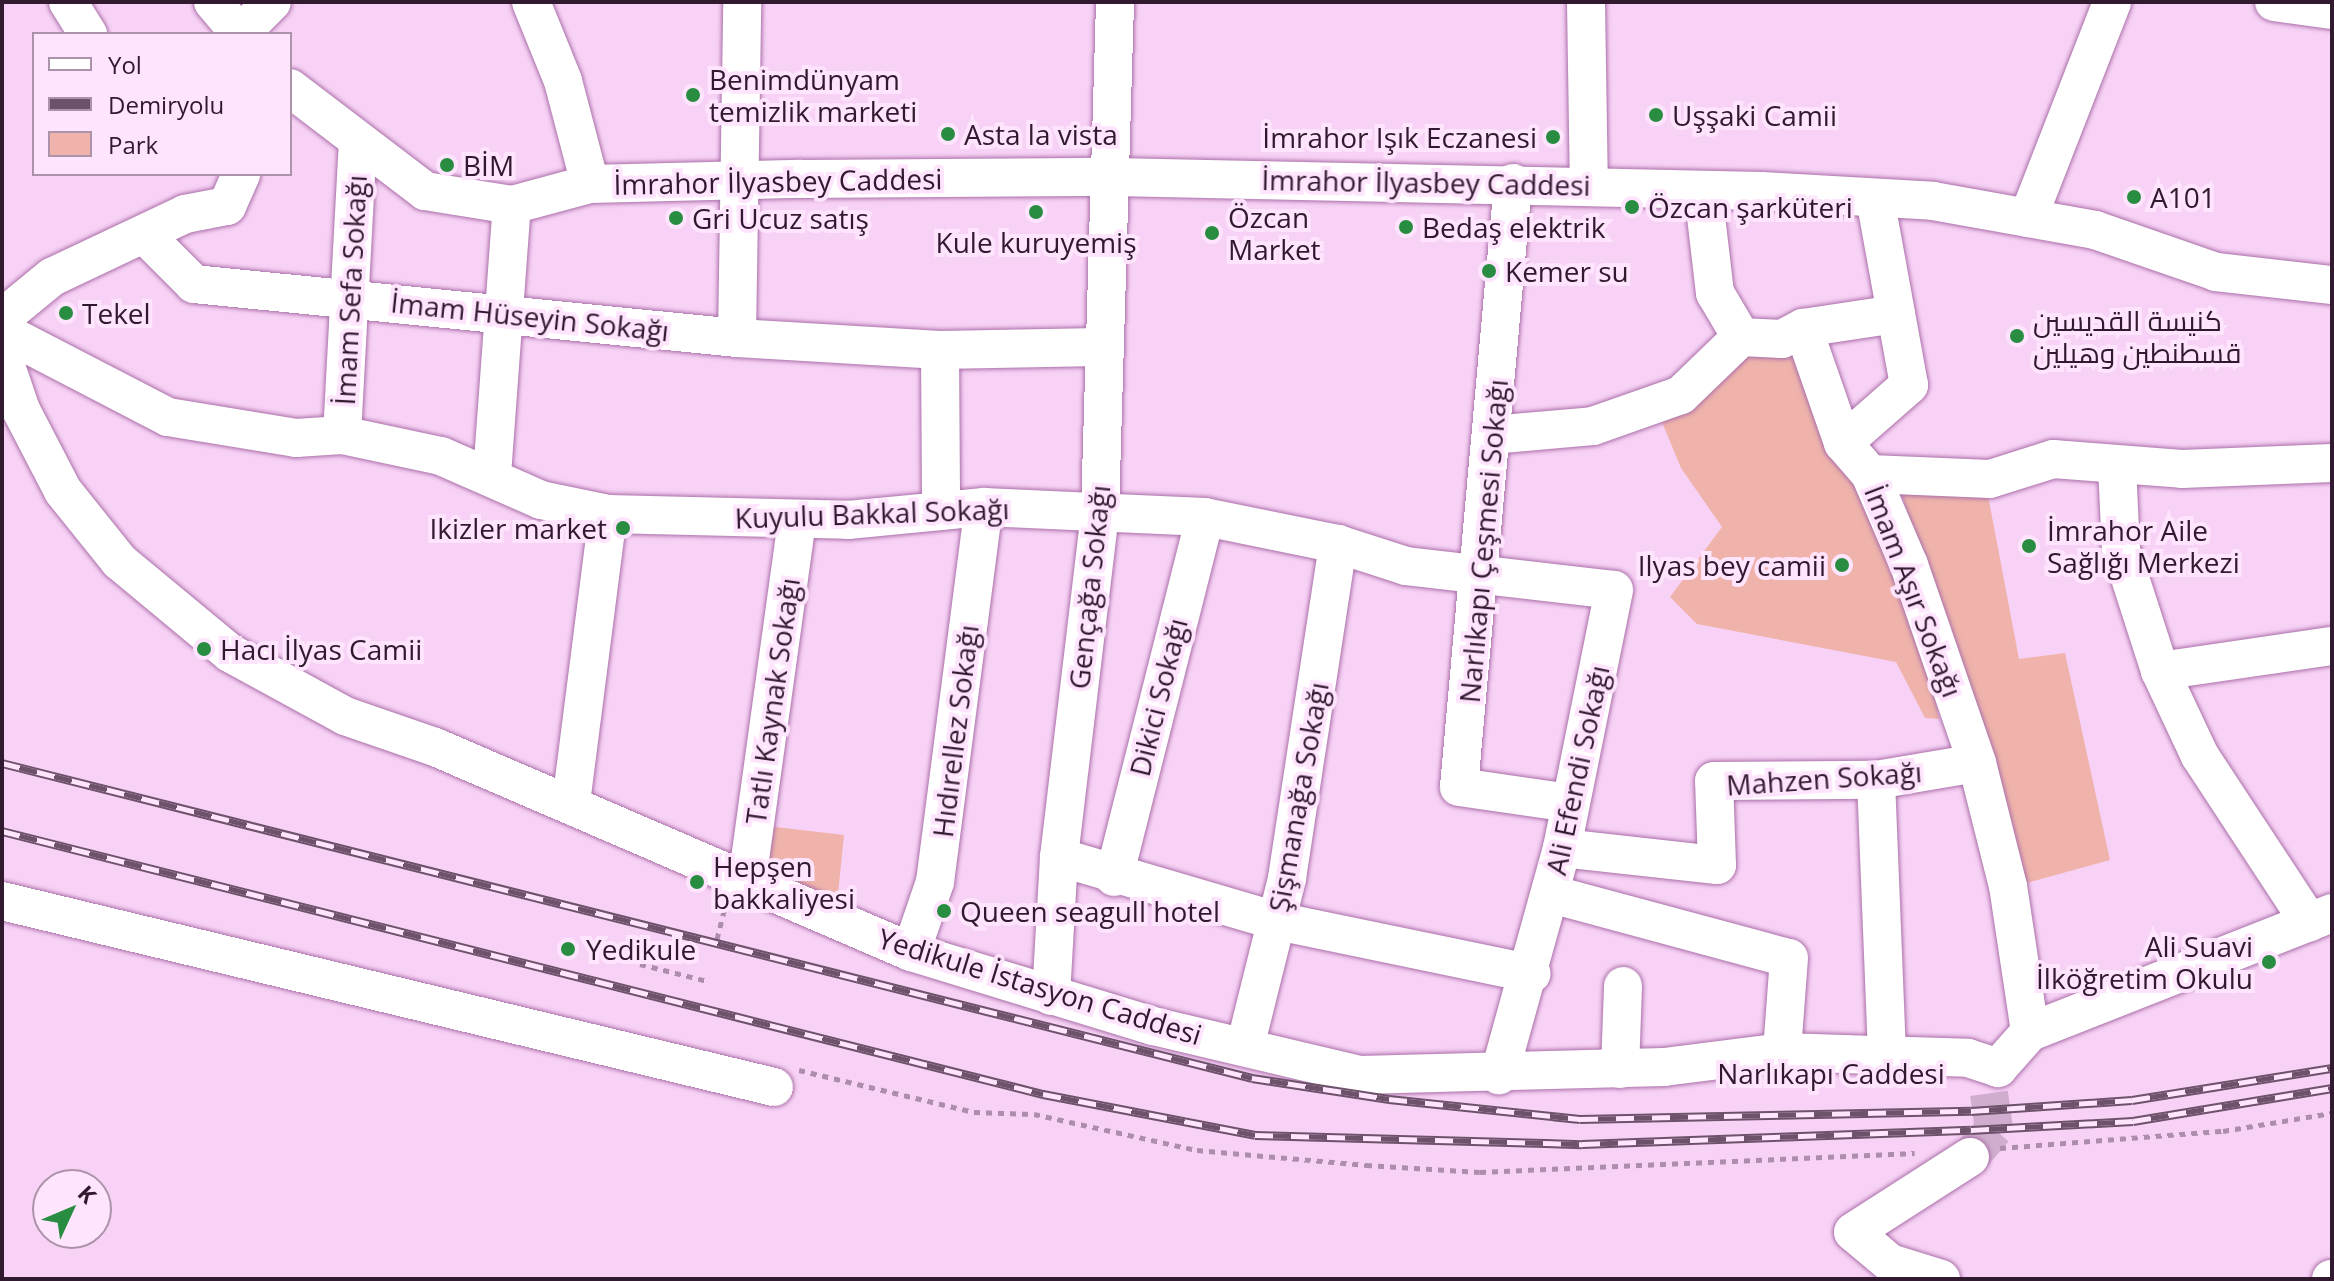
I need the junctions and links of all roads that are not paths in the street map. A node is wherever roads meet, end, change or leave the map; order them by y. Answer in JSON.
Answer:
{"nodes":[{"id":1,"x":68,"y":2,"type":"edge"},
{"id":2,"x":213,"y":2,"type":"edge"},
{"id":3,"x":272,"y":2,"type":"edge"},
{"id":4,"x":531,"y":2,"type":"edge"},
{"id":5,"x":742,"y":2,"type":"edge"},
{"id":6,"x":1115,"y":2,"type":"edge"},
{"id":7,"x":1586,"y":2,"type":"edge"},
{"id":8,"x":2112,"y":2,"type":"edge"},
{"id":9,"x":2274,"y":2,"type":"edge"},
{"id":10,"x":2332,"y":10,"type":"edge"},
{"id":11,"x":87,"y":32,"type":"edge"},
{"id":12,"x":238,"y":32,"type":"edge"},
{"id":13,"x":242,"y":32,"type":"edge"},
{"id":14,"x":292,"y":90,"type":"edge"},
{"id":15,"x":358,"y":144,"type":"junction"},
{"id":16,"x":240,"y":176,"type":"edge"},
{"id":17,"x":1114,"y":177,"type":"junction"},
{"id":18,"x":741,"y":181,"type":"junction"},
{"id":19,"x":1513,"y":183,"type":"junction"},
{"id":20,"x":590,"y":184,"type":"junction"},
{"id":21,"x":1589,"y":184,"type":"junction"},
{"id":22,"x":1703,"y":191,"type":"junction"},
{"id":23,"x":1875,"y":198,"type":"junction"},
{"id":24,"x":512,"y":205,"type":"junction"},
{"id":25,"x":2028,"y":218,"type":"junction"},
{"id":26,"x":147,"y":237,"type":"junction"},
{"id":27,"x":2332,"y":285,"type":"edge"},
{"id":28,"x":352,"y":296,"type":"junction"},
{"id":29,"x":1896,"y":314,"type":"junction"},
{"id":30,"x":500,"y":316,"type":"junction"},
{"id":31,"x":2,"y":318,"type":"edge"},
{"id":32,"x":1803,"y":328,"type":"junction"},
{"id":33,"x":2,"y":331,"type":"edge"},
{"id":34,"x":1741,"y":337,"type":"junction"},
{"id":35,"x":737,"y":338,"type":"junction"},
{"id":36,"x":1100,"y":347,"type":"junction"},
{"id":37,"x":940,"y":350,"type":"junction"},
{"id":38,"x":2,"y":354,"type":"edge"},
{"id":39,"x":342,"y":435,"type":"junction"},
{"id":40,"x":1491,"y":435,"type":"junction"},
{"id":41,"x":1843,"y":443,"type":"junction"},
{"id":42,"x":2332,"y":463,"type":"edge"},
{"id":43,"x":2117,"y":466,"type":"junction"},
{"id":44,"x":1870,"y":474,"type":"junction"},
{"id":45,"x":492,"y":475,"type":"junction"},
{"id":46,"x":984,"y":507,"type":"junction"},
{"id":47,"x":941,"y":511,"type":"junction"},
{"id":48,"x":1100,"y":511,"type":"junction"},
{"id":49,"x":608,"y":514,"type":"junction"},
{"id":50,"x":1205,"y":517,"type":"junction"},
{"id":51,"x":797,"y":521,"type":"junction"},
{"id":52,"x":1338,"y":544,"type":"junction"},
{"id":53,"x":1483,"y":577,"type":"junction"},
{"id":54,"x":2332,"y":646,"type":"edge"},
{"id":55,"x":2160,"y":671,"type":"junction"},
{"id":56,"x":1977,"y":763,"type":"junction"},
{"id":57,"x":1876,"y":780,"type":"junction"},
{"id":58,"x":571,"y":803,"type":"junction"},
{"id":59,"x":1570,"y":803,"type":"junction"},
{"id":60,"x":1562,"y":848,"type":"junction"},
{"id":61,"x":1059,"y":857,"type":"junction"},
{"id":62,"x":1114,"y":877,"type":"junction"},
{"id":63,"x":747,"y":881,"type":"junction"},
{"id":64,"x":1551,"y":894,"type":"junction"},
{"id":65,"x":2,"y":901,"type":"edge"},
{"id":66,"x":2320,"y":918,"type":"edge"},
{"id":67,"x":1277,"y":921,"type":"junction"},
{"id":68,"x":911,"y":952,"type":"junction"},
{"id":69,"x":1532,"y":974,"type":"junction"},
{"id":70,"x":1623,"y":986,"type":"dead end"},
{"id":71,"x":1051,"y":996,"type":"junction"},
{"id":72,"x":2030,"y":1032,"type":"junction"},
{"id":73,"x":1245,"y":1047,"type":"junction"},
{"id":74,"x":1782,"y":1052,"type":"junction"},
{"id":75,"x":1887,"y":1056,"type":"junction"},
{"id":76,"x":1664,"y":1067,"type":"junction"},
{"id":77,"x":1620,"y":1069,"type":"junction"},
{"id":78,"x":1499,"y":1075,"type":"junction"},
{"id":79,"x":782,"y":1078,"type":"road end"},
{"id":80,"x":1989,"y":1093,"type":"dead end"},
{"id":81,"x":1978,"y":1153,"type":"tunnel mouth"},
{"id":82,"x":1941,"y":1279,"type":"edge"}],
"edges":[{"from":1,"to":11,"type":"street"},
{"from":2,"to":12,"type":"street"},
{"from":3,"to":13,"type":"street"},
{"from":4,"to":20,"type":"street"},
{"from":5,"to":18,"type":"street"},
{"from":6,"to":17,"type":"street","name":"Gençağa Sokağı"},
{"from":7,"to":21,"type":"street"},
{"from":8,"to":25,"type":"street"},
{"from":9,"to":10,"type":"street"},
{"from":14,"to":15,"type":"street"},
{"from":15,"to":24,"type":"street"},
{"from":15,"to":28,"type":"street","name":"İmam Sefa Sokağı"},
{"from":16,"to":26,"type":"street"},
{"from":17,"to":18,"type":"street","name":"İmrahor İlyasbey Caddesi"},
{"from":17,"to":19,"type":"street","name":"İmrahor İlyasbey Caddesi"},
{"from":17,"to":36,"type":"street","name":"Gençağa Sokağı"},
{"from":18,"to":20,"type":"street","name":"İmrahor İlyasbey Caddesi"},
{"from":18,"to":35,"type":"street"},
{"from":19,"to":21,"type":"street","name":"İmrahor İlyasbey Caddesi"},
{"from":19,"to":40,"type":"street","name":"Narlıkapı Çeşmesi Sokağı"},
{"from":20,"to":24,"type":"street","name":"İmrahor İlyasbey Caddesi"},
{"from":21,"to":22,"type":"street","name":"İmrahor İlyasbey Caddesi"},
{"from":22,"to":23,"type":"street","name":"İmrahor İlyasbey Caddesi"},
{"from":22,"to":34,"type":"street"},
{"from":23,"to":25,"type":"street","name":"İmrahor İlyasbey Caddesi"},
{"from":23,"to":29,"type":"street"},
{"from":24,"to":30,"type":"street"},
{"from":25,"to":27,"type":"street","name":"İmrahor İlyasbey Caddesi"},
{"from":26,"to":28,"type":"street","name":"İmam Hüseyin Sokağı"},
{"from":26,"to":31,"type":"street"},
{"from":28,"to":30,"type":"street","name":"İmam Hüseyin Sokağı"},
{"from":28,"to":39,"type":"street","name":"İmam Sefa Sokağı"},
{"from":29,"to":32,"type":"street"},
{"from":29,"to":41,"type":"street"},
{"from":30,"to":35,"type":"street","name":"İmam Hüseyin Sokağı"},
{"from":30,"to":45,"type":"street"},
{"from":32,"to":34,"type":"street"},
{"from":32,"to":41,"type":"street","name":"İmam Aşır Sokağı"},
{"from":33,"to":39,"type":"street","name":"Kuyulu Bakkal Sokağı"},
{"from":34,"to":40,"type":"street"},
{"from":35,"to":37,"type":"street","name":"İmam Hüseyin Sokağı"},
{"from":36,"to":37,"type":"street","name":"İmam Hüseyin Sokağı"},
{"from":36,"to":48,"type":"street","name":"Gençağa Sokağı"},
{"from":37,"to":47,"type":"street"},
{"from":38,"to":58,"type":"street","name":"Yedikule İstasyon Caddesi"},
{"from":39,"to":45,"type":"street","name":"Kuyulu Bakkal Sokağı"},
{"from":40,"to":53,"type":"street","name":"Narlıkapı Çeşmesi Sokağı"},
{"from":41,"to":44,"type":"street","name":"İmam Aşır Sokağı"},
{"from":42,"to":43,"type":"street"},
{"from":43,"to":44,"type":"street"},
{"from":43,"to":55,"type":"street"},
{"from":44,"to":56,"type":"street","name":"İmam Aşır Sokağı"},
{"from":45,"to":49,"type":"street","name":"Kuyulu Bakkal Sokağı"},
{"from":46,"to":47,"type":"street","name":"Kuyulu Bakkal Sokağı"},
{"from":46,"to":48,"type":"street","name":"Kuyulu Bakkal Sokağı"},
{"from":46,"to":68,"type":"street","name":"Hıdırellez Sokağı"},
{"from":47,"to":51,"type":"street","name":"Kuyulu Bakkal Sokağı"},
{"from":48,"to":50,"type":"street","name":"Kuyulu Bakkal Sokağı"},
{"from":48,"to":61,"type":"street","name":"Gençağa Sokağı"},
{"from":49,"to":51,"type":"street","name":"Kuyulu Bakkal Sokağı"},
{"from":49,"to":58,"type":"street"},
{"from":50,"to":52,"type":"street","name":"Kuyulu Bakkal Sokağı"},
{"from":50,"to":62,"type":"street","name":"Dikici Sokağı"},
{"from":51,"to":63,"type":"street","name":"Tatlı Kaynak Sokağı"},
{"from":52,"to":53,"type":"street","name":"Kuyulu Bakkal Sokağı"},
{"from":52,"to":67,"type":"street","name":"Şişmanağa Sokağı"},
{"from":53,"to":59,"type":"street","name":"Narlıkapı Çeşmesi Sokağı"},
{"from":53,"to":59,"type":"street","name":"Ali Efendi Sokağı"},
{"from":54,"to":55,"type":"street"},
{"from":55,"to":66,"type":"street"},
{"from":56,"to":57,"type":"street","name":"Mahzen Sokağı"},
{"from":56,"to":72,"type":"street","name":"İmam Aşır Sokağı"},
{"from":57,"to":60,"type":"street","name":"Mahzen Sokağı"},
{"from":57,"to":75,"type":"street"},
{"from":58,"to":63,"type":"street","name":"Yedikule İstasyon Caddesi"},
{"from":59,"to":60,"type":"street","name":"Ali Efendi Sokağı"},
{"from":60,"to":64,"type":"street","name":"Ali Efendi Sokağı"},
{"from":61,"to":62,"type":"street"},
{"from":61,"to":71,"type":"street","name":"Gençağa Sokağı"},
{"from":62,"to":67,"type":"street"},
{"from":63,"to":68,"type":"street","name":"Yedikule İstasyon Caddesi"},
{"from":64,"to":69,"type":"street","name":"Ali Efendi Sokağı"},
{"from":64,"to":74,"type":"street"},
{"from":65,"to":79,"type":"street"},
{"from":66,"to":72,"type":"street"},
{"from":67,"to":69,"type":"street"},
{"from":67,"to":73,"type":"street","name":"Şişmanağa Sokağı"},
{"from":68,"to":71,"type":"street","name":"Yedikule İstasyon Caddesi"},
{"from":69,"to":78,"type":"street","name":"Ali Efendi Sokağı"},
{"from":70,"to":77,"type":"street"},
{"from":71,"to":73,"type":"street","name":"Yedikule İstasyon Caddesi"},
{"from":72,"to":75,"type":"street","name":"Yedikule İstasyon Caddesi"},
{"from":73,"to":78,"type":"street","name":"Yedikule İstasyon Caddesi"},
{"from":74,"to":75,"type":"street","name":"Yedikule İstasyon Caddesi"},
{"from":74,"to":76,"type":"street","name":"Yedikule İstasyon Caddesi"},
{"from":76,"to":77,"type":"street","name":"Yedikule İstasyon Caddesi"},
{"from":76,"to":80,"type":"street","name":"Narlıkapı Caddesi"},
{"from":77,"to":78,"type":"street","name":"Yedikule İstasyon Caddesi"},
{"from":81,"to":82,"type":"street"}]}
